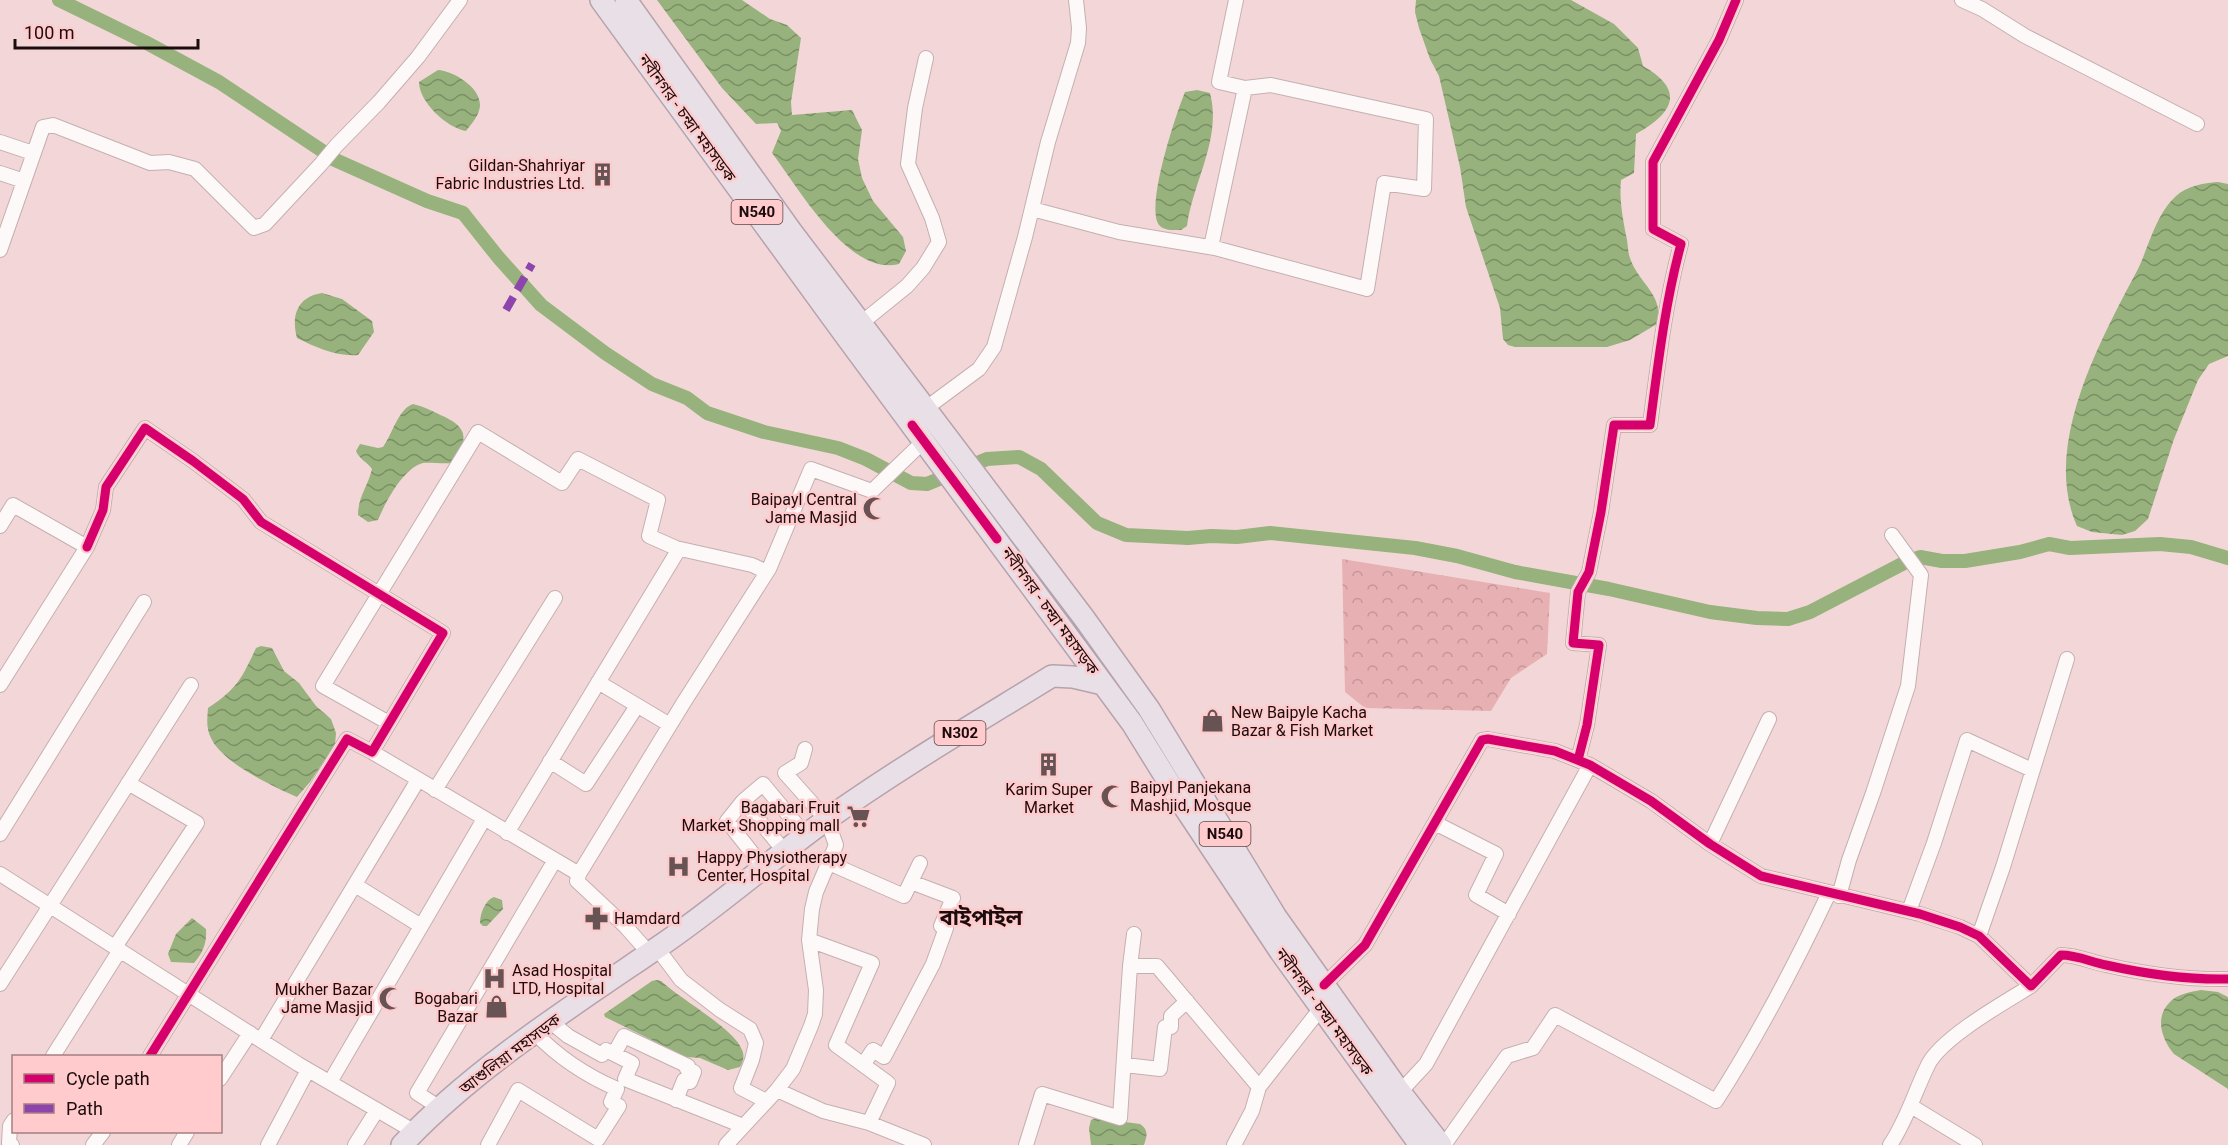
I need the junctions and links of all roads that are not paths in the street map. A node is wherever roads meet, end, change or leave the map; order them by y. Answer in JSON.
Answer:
{"nodes":[{"id":1,"x":460,"y":0,"type":"edge"},
{"id":2,"x":601,"y":0,"type":"edge"},
{"id":3,"x":626,"y":0,"type":"edge"},
{"id":4,"x":1076,"y":0,"type":"edge"},
{"id":5,"x":1236,"y":0,"type":"edge"},
{"id":6,"x":1736,"y":0,"type":"edge"},
{"id":7,"x":1962,"y":0,"type":"edge"},
{"id":8,"x":926,"y":58,"type":"dead end"},
{"id":9,"x":1245,"y":88,"type":"junction"},
{"id":10,"x":2197,"y":123,"type":"dead end"},
{"id":11,"x":0,"y":142,"type":"edge"},
{"id":12,"x":33,"y":153,"type":"junction"},
{"id":13,"x":0,"y":173,"type":"edge"},
{"id":14,"x":24,"y":181,"type":"junction"},
{"id":15,"x":1032,"y":209,"type":"junction"},
{"id":16,"x":1211,"y":247,"type":"junction"},
{"id":17,"x":0,"y":250,"type":"edge"},
{"id":18,"x":858,"y":321,"type":"junction"},
{"id":19,"x":922,"y":422,"type":"junction"},
{"id":20,"x":0,"y":526,"type":"edge"},
{"id":21,"x":1892,"y":535,"type":"dead end"},
{"id":22,"x":87,"y":547,"type":"junction"},
{"id":23,"x":679,"y":549,"type":"junction"},
{"id":24,"x":767,"y":572,"type":"junction"},
{"id":25,"x":379,"y":595,"type":"junction"},
{"id":26,"x":555,"y":598,"type":"dead end"},
{"id":27,"x":144,"y":602,"type":"dead end"},
{"id":28,"x":2067,"y":659,"type":"dead end"},
{"id":29,"x":598,"y":682,"type":"junction"},
{"id":30,"x":1103,"y":684,"type":"junction"},
{"id":31,"x":0,"y":685,"type":"edge"},
{"id":32,"x":190,"y":685,"type":"dead end"},
{"id":33,"x":637,"y":706,"type":"junction"},
{"id":34,"x":1769,"y":719,"type":"dead end"},
{"id":35,"x":389,"y":723,"type":"junction"},
{"id":36,"x":670,"y":725,"type":"junction"},
{"id":37,"x":805,"y":749,"type":"dead end"},
{"id":38,"x":372,"y":752,"type":"junction"},
{"id":39,"x":550,"y":761,"type":"junction"},
{"id":40,"x":1584,"y":762,"type":"junction"},
{"id":41,"x":2032,"y":770,"type":"junction"},
{"id":42,"x":418,"y":780,"type":"junction"},
{"id":43,"x":128,"y":783,"type":"junction"},
{"id":44,"x":435,"y":790,"type":"junction"},
{"id":45,"x":742,"y":801,"type":"junction"},
{"id":46,"x":484,"y":819,"type":"junction"},
{"id":47,"x":826,"y":820,"type":"junction"},
{"id":48,"x":1435,"y":824,"type":"junction"},
{"id":49,"x":507,"y":832,"type":"junction"},
{"id":50,"x":0,"y":834,"type":"edge"},
{"id":51,"x":806,"y":836,"type":"junction"},
{"id":52,"x":1710,"y":844,"type":"junction"},
{"id":53,"x":785,"y":852,"type":"junction"},
{"id":54,"x":555,"y":860,"type":"junction"},
{"id":55,"x":829,"y":863,"type":"junction"},
{"id":56,"x":920,"y":863,"type":"dead end"},
{"id":57,"x":764,"y":868,"type":"junction"},
{"id":58,"x":0,"y":874,"type":"edge"},
{"id":59,"x":579,"y":874,"type":"junction"},
{"id":60,"x":911,"y":882,"type":"junction"},
{"id":61,"x":355,"y":885,"type":"junction"},
{"id":62,"x":1834,"y":895,"type":"junction"},
{"id":63,"x":49,"y":906,"type":"junction"},
{"id":64,"x":1909,"y":911,"type":"junction"},
{"id":65,"x":1509,"y":914,"type":"junction"},
{"id":66,"x":422,"y":926,"type":"junction"},
{"id":67,"x":1134,"y":934,"type":"dead end"},
{"id":68,"x":1979,"y":936,"type":"junction"},
{"id":69,"x":809,"y":940,"type":"junction"},
{"id":70,"x":117,"y":949,"type":"junction"},
{"id":71,"x":653,"y":951,"type":"junction"},
{"id":72,"x":1130,"y":966,"type":"junction"},
{"id":73,"x":2228,"y":979,"type":"edge"},
{"id":74,"x":0,"y":984,"type":"edge"},
{"id":75,"x":1324,"y":985,"type":"junction"},
{"id":76,"x":2031,"y":986,"type":"junction"},
{"id":77,"x":189,"y":994,"type":"junction"},
{"id":78,"x":1187,"y":1001,"type":"junction"},
{"id":79,"x":1321,"y":1008,"type":"junction"},
{"id":80,"x":543,"y":1028,"type":"junction"},
{"id":81,"x":255,"y":1036,"type":"junction"},
{"id":82,"x":614,"y":1054,"type":"junction"},
{"id":83,"x":54,"y":1055,"type":"edge"},
{"id":84,"x":151,"y":1055,"type":"edge"},
{"id":85,"x":863,"y":1065,"type":"junction"},
{"id":86,"x":1125,"y":1065,"type":"junction"},
{"id":87,"x":308,"y":1070,"type":"junction"},
{"id":88,"x":222,"y":1077,"type":"edge"},
{"id":89,"x":330,"y":1082,"type":"junction"},
{"id":90,"x":1259,"y":1087,"type":"junction"},
{"id":91,"x":777,"y":1090,"type":"junction"},
{"id":92,"x":1400,"y":1092,"type":"junction"},
{"id":93,"x":676,"y":1100,"type":"junction"},
{"id":94,"x":766,"y":1101,"type":"junction"},
{"id":95,"x":1911,"y":1106,"type":"junction"},
{"id":96,"x":440,"y":1108,"type":"junction"},
{"id":97,"x":377,"y":1110,"type":"junction"},
{"id":98,"x":12,"y":1123,"type":"edge"},
{"id":99,"x":869,"y":1123,"type":"junction"},
{"id":100,"x":743,"y":1126,"type":"junction"},
{"id":101,"x":409,"y":1138,"type":"edge"},
{"id":102,"x":12,"y":1145,"type":"edge"},
{"id":103,"x":268,"y":1145,"type":"edge"},
{"id":104,"x":355,"y":1145,"type":"edge"},
{"id":105,"x":488,"y":1145,"type":"edge"},
{"id":106,"x":726,"y":1145,"type":"edge"},
{"id":107,"x":924,"y":1145,"type":"edge"},
{"id":108,"x":1026,"y":1145,"type":"edge"},
{"id":109,"x":1234,"y":1145,"type":"edge"},
{"id":110,"x":1420,"y":1145,"type":"edge"},
{"id":111,"x":1442,"y":1145,"type":"edge"},
{"id":112,"x":1890,"y":1145,"type":"edge"},
{"id":113,"x":1975,"y":1145,"type":"edge"}],
"edges":[{"from":1,"to":12,"type":"street"},
{"from":2,"to":19,"type":"highway","name":"নবীনগর - চন্দ্রা মহাসড়ক","number":"N540"},
{"from":3,"to":18,"type":"highway","name":"নবীনগর - চন্দ্রা মহাসড়ক","number":"N540"},
{"from":4,"to":15,"type":"street"},
{"from":5,"to":9,"type":"street"},
{"from":6,"to":40,"type":"street"},
{"from":7,"to":10,"type":"street"},
{"from":8,"to":18,"type":"street"},
{"from":9,"to":16,"type":"street"},
{"from":9,"to":16,"type":"street"},
{"from":11,"to":12,"type":"street"},
{"from":12,"to":14,"type":"street"},
{"from":13,"to":14,"type":"street"},
{"from":14,"to":17,"type":"street"},
{"from":15,"to":16,"type":"street"},
{"from":15,"to":19,"type":"street"},
{"from":18,"to":19,"type":"highway","name":"নবীনগর - চন্দ্রা মহাসড়ক","number":"N540"},
{"from":19,"to":24,"type":"street"},
{"from":19,"to":30,"type":"highway","name":"নবীনগর - চন্দ্রা মহাসড়ক","number":"N540"},
{"from":19,"to":75,"type":"highway","name":"নবীনগর - চন্দ্রা মহাসড়ক","number":"N540"},
{"from":20,"to":22,"type":"street"},
{"from":21,"to":62,"type":"street"},
{"from":22,"to":25,"type":"street"},
{"from":22,"to":31,"type":"street"},
{"from":23,"to":24,"type":"street"},
{"from":23,"to":25,"type":"street"},
{"from":23,"to":29,"type":"street"},
{"from":24,"to":36,"type":"street"},
{"from":25,"to":35,"type":"street"},
{"from":25,"to":35,"type":"street"},
{"from":26,"to":44,"type":"street"},
{"from":27,"to":50,"type":"street"},
{"from":28,"to":41,"type":"street"},
{"from":29,"to":33,"type":"street"},
{"from":29,"to":39,"type":"street"},
{"from":30,"to":47,"type":"highway","number":"N302"},
{"from":30,"to":79,"type":"highway","name":"নবীনগর - চন্দ্রা মহাসড়ক","number":"N540"},
{"from":32,"to":43,"type":"street"},
{"from":33,"to":36,"type":"street"},
{"from":33,"to":39,"type":"street"},
{"from":34,"to":52,"type":"street"},
{"from":35,"to":38,"type":"street"},
{"from":36,"to":59,"type":"street"},
{"from":37,"to":47,"type":"street"},
{"from":38,"to":42,"type":"street"},
{"from":38,"to":77,"type":"street"},
{"from":39,"to":49,"type":"street"},
{"from":40,"to":48,"type":"street"},
{"from":40,"to":52,"type":"street"},
{"from":40,"to":65,"type":"street"},
{"from":41,"to":64,"type":"street"},
{"from":41,"to":68,"type":"street"},
{"from":42,"to":44,"type":"street"},
{"from":42,"to":61,"type":"street"},
{"from":43,"to":63,"type":"street"},
{"from":43,"to":70,"type":"street"},
{"from":44,"to":46,"type":"street"},
{"from":45,"to":51,"type":"street"},
{"from":45,"to":53,"type":"street"},
{"from":45,"to":57,"type":"street"},
{"from":46,"to":49,"type":"street"},
{"from":46,"to":66,"type":"street"},
{"from":47,"to":51,"type":"highway","name":"আশুলিয়া মহাসড়ক","number":"N302"},
{"from":47,"to":55,"type":"street"},
{"from":48,"to":65,"type":"street"},
{"from":48,"to":75,"type":"street"},
{"from":49,"to":54,"type":"street"},
{"from":51,"to":53,"type":"highway","name":"আশুলিয়া মহাসড়ক","number":"N302"},
{"from":52,"to":62,"type":"street"},
{"from":53,"to":57,"type":"highway","name":"আশুলিয়া মহাসড়ক","number":"N302"},
{"from":54,"to":59,"type":"street"},
{"from":54,"to":96,"type":"street"},
{"from":55,"to":60,"type":"street"},
{"from":55,"to":69,"type":"street"},
{"from":56,"to":60,"type":"street"},
{"from":57,"to":71,"type":"highway","name":"আশুলিয়া মহাসড়ক","number":"N302"},
{"from":58,"to":63,"type":"street"},
{"from":59,"to":71,"type":"street"},
{"from":60,"to":85,"type":"street"},
{"from":61,"to":66,"type":"street"},
{"from":61,"to":81,"type":"street"},
{"from":62,"to":64,"type":"street"},
{"from":62,"to":111,"type":"street"},
{"from":63,"to":70,"type":"street"},
{"from":63,"to":74,"type":"street"},
{"from":64,"to":68,"type":"street"},
{"from":65,"to":92,"type":"street"},
{"from":66,"to":89,"type":"street"},
{"from":67,"to":72,"type":"street"},
{"from":68,"to":76,"type":"street"},
{"from":69,"to":85,"type":"street"},
{"from":69,"to":91,"type":"street"},
{"from":70,"to":77,"type":"street"},
{"from":70,"to":83,"type":"street"},
{"from":71,"to":80,"type":"highway","name":"আশুলিয়া মহাসড়ক","number":"N302"},
{"from":71,"to":94,"type":"street"},
{"from":72,"to":78,"type":"street"},
{"from":72,"to":86,"type":"street"},
{"from":73,"to":76,"type":"street"},
{"from":75,"to":92,"type":"highway","name":"নবীনগর - চন্দ্রা মহাসড়ক","number":"N540"},
{"from":76,"to":95,"type":"street"},
{"from":77,"to":81,"type":"street"},
{"from":77,"to":84,"type":"street"},
{"from":78,"to":86,"type":"street"},
{"from":78,"to":90,"type":"street"},
{"from":79,"to":90,"type":"street"},
{"from":79,"to":110,"type":"highway","name":"নবীনগর - চন্দ্রা মহাসড়ক","number":"N540"},
{"from":80,"to":82,"type":"street"},
{"from":80,"to":96,"type":"highway","name":"আশুলিয়া মহাসড়ক","number":"N302"},
{"from":80,"to":105,"type":"street"},
{"from":81,"to":87,"type":"street"},
{"from":81,"to":88,"type":"street"},
{"from":82,"to":93,"type":"street"},
{"from":82,"to":93,"type":"street"},
{"from":85,"to":99,"type":"street"},
{"from":86,"to":108,"type":"street"},
{"from":87,"to":89,"type":"street"},
{"from":87,"to":103,"type":"street"},
{"from":89,"to":97,"type":"street"},
{"from":90,"to":109,"type":"street"},
{"from":91,"to":94,"type":"street"},
{"from":91,"to":99,"type":"street"},
{"from":92,"to":111,"type":"highway","name":"নবীনগর - চন্দ্রা মহাসড়ক","number":"N540"},
{"from":93,"to":100,"type":"street"},
{"from":94,"to":100,"type":"street"},
{"from":95,"to":112,"type":"street"},
{"from":95,"to":113,"type":"street"},
{"from":96,"to":101,"type":"highway","name":"আশুলিয়া মহাসড়ক","number":"N302"},
{"from":97,"to":101,"type":"street"},
{"from":97,"to":104,"type":"street"},
{"from":98,"to":102,"type":"street"},
{"from":99,"to":107,"type":"street"},
{"from":100,"to":106,"type":"street"}]}
